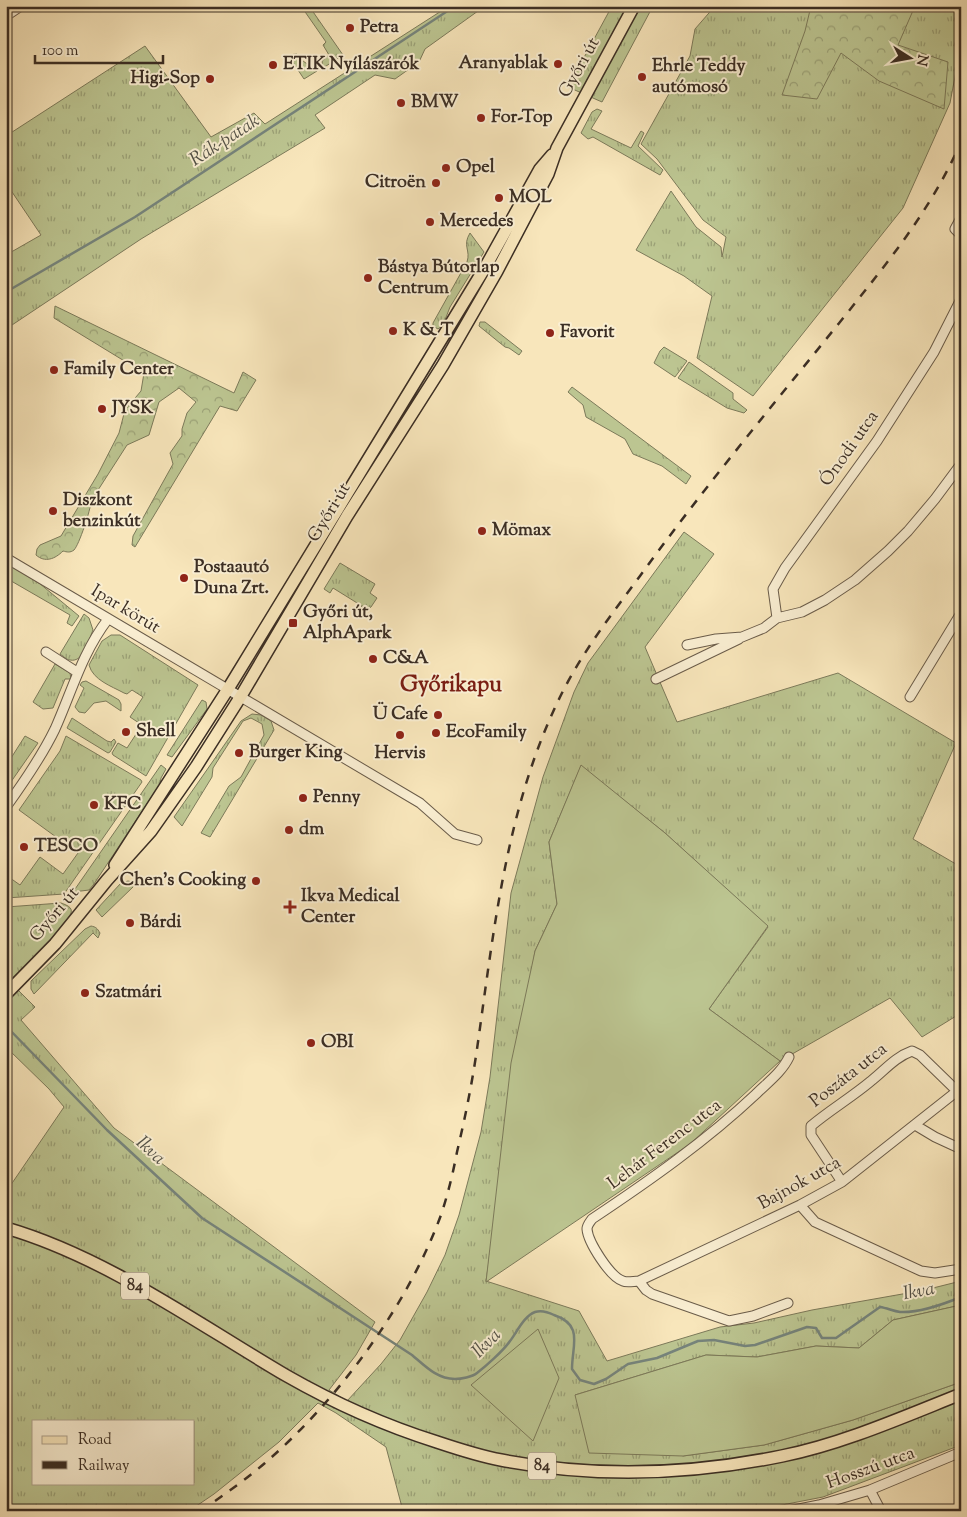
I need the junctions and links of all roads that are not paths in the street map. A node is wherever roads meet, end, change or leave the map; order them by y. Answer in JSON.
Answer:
{"nodes":[{"id":1,"x":21,"y":6,"type":"edge"},
{"id":2,"x":633,"y":7,"type":"edge"},
{"id":3,"x":6,"y":16,"type":"edge"},
{"id":4,"x":557,"y":148,"type":"junction"},
{"id":5,"x":961,"y":218,"type":"edge"},
{"id":6,"x":961,"y":235,"type":"edge"},
{"id":7,"x":961,"y":299,"type":"edge"},
{"id":8,"x":961,"y":464,"type":"edge"},
{"id":9,"x":6,"y":558,"type":"edge"},
{"id":10,"x":961,"y":613,"type":"edge"},
{"id":11,"x":777,"y":618,"type":"junction"},
{"id":12,"x":108,"y":619,"type":"junction"},
{"id":13,"x":742,"y":637,"type":"junction"},
{"id":14,"x":687,"y":645,"type":"dead end"},
{"id":15,"x":46,"y":652,"type":"dead end"},
{"id":16,"x":78,"y":672,"type":"junction"},
{"id":17,"x":656,"y":679,"type":"dead end"},
{"id":18,"x":228,"y":689,"type":"junction"},
{"id":19,"x":241,"y":696,"type":"junction"},
{"id":20,"x":910,"y":697,"type":"dead end"},
{"id":21,"x":6,"y":807,"type":"edge"},
{"id":22,"x":477,"y":840,"type":"dead end"},
{"id":23,"x":107,"y":880,"type":"junction"},
{"id":24,"x":6,"y":994,"type":"edge"},
{"id":25,"x":789,"y":1057,"type":"dead end"},
{"id":26,"x":959,"y":1090,"type":"edge"},
{"id":27,"x":915,"y":1125,"type":"junction"},
{"id":28,"x":961,"y":1149,"type":"edge"},
{"id":29,"x":842,"y":1182,"type":"junction"},
{"id":30,"x":800,"y":1206,"type":"junction"},
{"id":31,"x":6,"y":1228,"type":"edge"},
{"id":32,"x":961,"y":1269,"type":"edge"},
{"id":33,"x":639,"y":1281,"type":"junction"},
{"id":34,"x":788,"y":1303,"type":"dead end"},
{"id":35,"x":961,"y":1394,"type":"edge"},
{"id":36,"x":961,"y":1452,"type":"edge"},
{"id":37,"x":870,"y":1490,"type":"junction"},
{"id":38,"x":789,"y":1511,"type":"edge"},
{"id":39,"x":881,"y":1511,"type":"edge"}],
"edges":[{"from":1,"to":3,"type":"street"},
{"from":2,"to":4,"type":"main road","name":"Győri út"},
{"from":4,"to":18,"type":"main road","name":"Győri út"},
{"from":4,"to":19,"type":"main road","name":"Győri út"},
{"from":5,"to":6,"type":"street"},
{"from":7,"to":11,"type":"street","name":"Ónodi utca"},
{"from":8,"to":11,"type":"street"},
{"from":9,"to":12,"type":"street","name":"Ipar körút"},
{"from":10,"to":20,"type":"street"},
{"from":11,"to":13,"type":"street"},
{"from":12,"to":16,"type":"street"},
{"from":12,"to":18,"type":"street","name":"Ipar körút"},
{"from":13,"to":14,"type":"street"},
{"from":13,"to":17,"type":"street"},
{"from":15,"to":16,"type":"street"},
{"from":16,"to":21,"type":"street"},
{"from":18,"to":19,"type":"street","name":"Ipar körút"},
{"from":18,"to":23,"type":"main road","name":"Győri út"},
{"from":19,"to":22,"type":"street","name":"Ipar körút"},
{"from":19,"to":23,"type":"main road","name":"Győri út"},
{"from":23,"to":24,"type":"main road","name":"Győri út"},
{"from":25,"to":33,"type":"street","name":"Lehár Ferenc utca"},
{"from":26,"to":27,"type":"street","name":"Bajnok utca"},
{"from":26,"to":29,"type":"street","name":"Poszáta utca"},
{"from":27,"to":28,"type":"street"},
{"from":27,"to":29,"type":"street","name":"Bajnok utca"},
{"from":29,"to":30,"type":"street","name":"Bajnok utca"},
{"from":30,"to":32,"type":"street"},
{"from":30,"to":33,"type":"street","name":"Bajnok utca"},
{"from":31,"to":35,"type":"main road","number":"84"},
{"from":33,"to":34,"type":"street"},
{"from":36,"to":37,"type":"street","name":"Hosszú utca"},
{"from":37,"to":38,"type":"street","name":"Hosszú utca"},
{"from":37,"to":39,"type":"street"}]}
